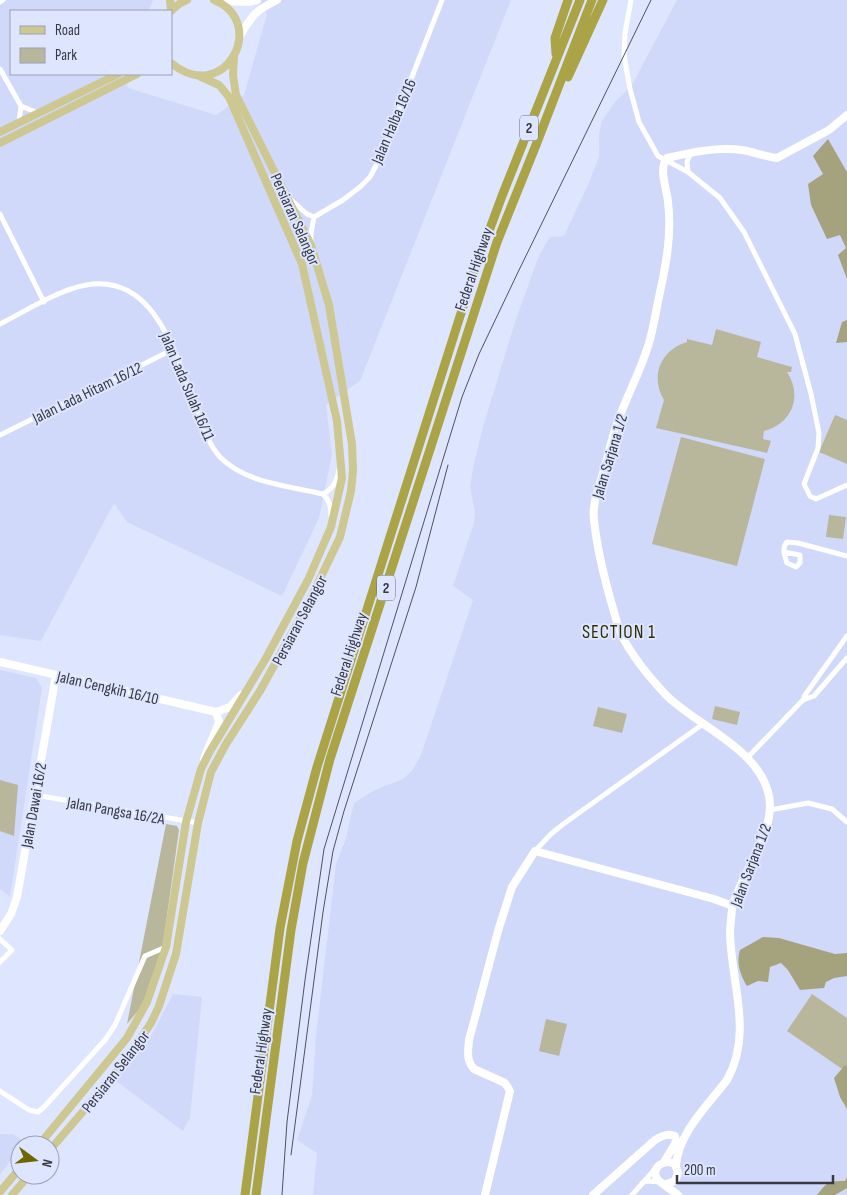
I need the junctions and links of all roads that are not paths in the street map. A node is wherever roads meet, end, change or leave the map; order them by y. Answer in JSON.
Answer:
{"nodes":[{"id":1,"x":3,"y":0,"type":"edge"},
{"id":2,"x":187,"y":0,"type":"edge"},
{"id":3,"x":215,"y":0,"type":"edge"},
{"id":4,"x":257,"y":0,"type":"edge"},
{"id":5,"x":277,"y":0,"type":"edge"},
{"id":6,"x":442,"y":0,"type":"edge"},
{"id":7,"x":568,"y":0,"type":"edge"},
{"id":8,"x":580,"y":0,"type":"edge"},
{"id":9,"x":592,"y":0,"type":"edge"},
{"id":10,"x":603,"y":0,"type":"edge"},
{"id":11,"x":631,"y":0,"type":"edge"},
{"id":12,"x":0,"y":2,"type":"edge"},
{"id":13,"x":172,"y":10,"type":"edge"},
{"id":14,"x":240,"y":36,"type":"junction"},
{"id":15,"x":234,"y":56,"type":"junction"},
{"id":16,"x":556,"y":59,"type":"junction"},
{"id":17,"x":172,"y":64,"type":"edge"},
{"id":18,"x":0,"y":69,"type":"edge"},
{"id":19,"x":172,"y":69,"type":"edge"},
{"id":20,"x":181,"y":71,"type":"junction"},
{"id":21,"x":116,"y":75,"type":"edge"},
{"id":22,"x":135,"y":75,"type":"edge"},
{"id":23,"x":199,"y":76,"type":"junction"},
{"id":24,"x":21,"y":106,"type":"junction"},
{"id":25,"x":38,"y":113,"type":"junction"},
{"id":26,"x":847,"y":115,"type":"edge"},
{"id":27,"x":19,"y":122,"type":"junction"},
{"id":28,"x":0,"y":132,"type":"edge"},
{"id":29,"x":0,"y":143,"type":"edge"},
{"id":30,"x":536,"y":145,"type":"junction"},
{"id":31,"x":691,"y":152,"type":"junction"},
{"id":32,"x":665,"y":161,"type":"junction"},
{"id":33,"x":688,"y":172,"type":"junction"},
{"id":34,"x":288,"y":197,"type":"junction"},
{"id":35,"x":0,"y":214,"type":"edge"},
{"id":36,"x":314,"y":217,"type":"junction"},
{"id":37,"x":311,"y":245,"type":"junction"},
{"id":38,"x":44,"y":302,"type":"junction"},
{"id":39,"x":0,"y":324,"type":"edge"},
{"id":40,"x":174,"y":349,"type":"junction"},
{"id":41,"x":0,"y":435,"type":"edge"},
{"id":42,"x":341,"y":454,"type":"junction"},
{"id":43,"x":847,"y":486,"type":"edge"},
{"id":44,"x":323,"y":494,"type":"junction"},
{"id":45,"x":331,"y":527,"type":"junction"},
{"id":46,"x":784,"y":552,"type":"dead end"},
{"id":47,"x":847,"y":556,"type":"edge"},
{"id":48,"x":847,"y":636,"type":"edge"},
{"id":49,"x":847,"y":658,"type":"edge"},
{"id":50,"x":0,"y":662,"type":"edge"},
{"id":51,"x":56,"y":675,"type":"junction"},
{"id":52,"x":253,"y":681,"type":"junction"},
{"id":53,"x":803,"y":700,"type":"junction"},
{"id":54,"x":216,"y":712,"type":"junction"},
{"id":55,"x":703,"y":724,"type":"junction"},
{"id":56,"x":748,"y":758,"type":"junction"},
{"id":57,"x":201,"y":769,"type":"junction"},
{"id":58,"x":34,"y":795,"type":"junction"},
{"id":59,"x":770,"y":810,"type":"junction"},
{"id":60,"x":186,"y":822,"type":"junction"},
{"id":61,"x":847,"y":822,"type":"edge"},
{"id":62,"x":198,"y":823,"type":"junction"},
{"id":63,"x":535,"y":851,"type":"junction"},
{"id":64,"x":733,"y":906,"type":"junction"},
{"id":65,"x":0,"y":931,"type":"edge"},
{"id":66,"x":0,"y":939,"type":"edge"},
{"id":67,"x":166,"y":947,"type":"junction"},
{"id":68,"x":0,"y":962,"type":"edge"},
{"id":69,"x":0,"y":1091,"type":"edge"},
{"id":70,"x":47,"y":1135,"type":"edge"},
{"id":71,"x":60,"y":1138,"type":"edge"},
{"id":72,"x":661,"y":1164,"type":"junction"},
{"id":73,"x":676,"y":1166,"type":"junction"},
{"id":74,"x":676,"y":1179,"type":"junction"},
{"id":75,"x":10,"y":1180,"type":"edge"},
{"id":76,"x":641,"y":1183,"type":"junction"},
{"id":77,"x":663,"y":1183,"type":"junction"},
{"id":78,"x":20,"y":1185,"type":"edge"},
{"id":79,"x":0,"y":1192,"type":"edge"},
{"id":80,"x":12,"y":1195,"type":"edge"},
{"id":81,"x":245,"y":1195,"type":"edge"},
{"id":82,"x":256,"y":1195,"type":"edge"},
{"id":83,"x":485,"y":1195,"type":"edge"},
{"id":84,"x":593,"y":1195,"type":"edge"},
{"id":85,"x":632,"y":1195,"type":"edge"},
{"id":86,"x":678,"y":1195,"type":"edge"},
{"id":87,"x":682,"y":1195,"type":"edge"}],
"edges":[{"from":1,"to":12,"type":"street"},
{"from":2,"to":13,"type":"main road"},
{"from":3,"to":4,"type":"street"},
{"from":3,"to":14,"type":"main road"},
{"from":5,"to":14,"type":"street"},
{"from":6,"to":36,"type":"street","name":"Jalan Halba 16/16"},
{"from":7,"to":16,"type":"highway"},
{"from":8,"to":16,"type":"highway","name":"Federal Highway","number":"2"},
{"from":9,"to":30,"type":"highway","name":"Federal Highway","number":"2"},
{"from":10,"to":30,"type":"highway"},
{"from":11,"to":32,"type":"street"},
{"from":14,"to":15,"type":"main road"},
{"from":15,"to":23,"type":"main road"},
{"from":15,"to":34,"type":"main road","name":"Persiaran Selangor"},
{"from":16,"to":81,"type":"highway","name":"Federal Highway","number":"2"},
{"from":17,"to":20,"type":"main road"},
{"from":18,"to":24,"type":"street"},
{"from":19,"to":20,"type":"main road","name":"Persiaran Selangor"},
{"from":20,"to":23,"type":"main road","name":"Persiaran Selangor"},
{"from":21,"to":25,"type":"main road"},
{"from":22,"to":29,"type":"main road"},
{"from":23,"to":42,"type":"main road","name":"Persiaran Selangor"},
{"from":24,"to":25,"type":"street"},
{"from":24,"to":27,"type":"street"},
{"from":25,"to":27,"type":"main road"},
{"from":26,"to":31,"type":"street"},
{"from":27,"to":28,"type":"main road"},
{"from":30,"to":82,"type":"highway","name":"Federal Highway","number":"2"},
{"from":31,"to":32,"type":"street"},
{"from":31,"to":33,"type":"street"},
{"from":32,"to":33,"type":"street"},
{"from":32,"to":55,"type":"street","name":"Jalan Sarjana 1/2"},
{"from":33,"to":43,"type":"street"},
{"from":34,"to":36,"type":"street"},
{"from":34,"to":37,"type":"main road","name":"Persiaran Selangor"},
{"from":35,"to":38,"type":"street"},
{"from":36,"to":37,"type":"street"},
{"from":37,"to":62,"type":"main road","name":"Persiaran Selangor"},
{"from":38,"to":39,"type":"street","name":"Jalan Lada Sulah 16/11"},
{"from":38,"to":40,"type":"street","name":"Jalan Lada Sulah 16/11"},
{"from":40,"to":41,"type":"street","name":"Jalan Lada Hitam 16/12"},
{"from":40,"to":44,"type":"street","name":"Jalan Lada Sulah 16/11"},
{"from":42,"to":44,"type":"street"},
{"from":42,"to":45,"type":"main road","name":"Persiaran Selangor"},
{"from":44,"to":45,"type":"street"},
{"from":45,"to":52,"type":"main road","name":"Persiaran Selangor"},
{"from":46,"to":47,"type":"street"},
{"from":48,"to":53,"type":"street"},
{"from":49,"to":53,"type":"street"},
{"from":50,"to":51,"type":"street","name":"Jalan Cengkih 16/10"},
{"from":51,"to":54,"type":"street","name":"Jalan Cengkih 16/10"},
{"from":51,"to":58,"type":"street","name":"Jalan Dawai 16/2"},
{"from":52,"to":54,"type":"street"},
{"from":52,"to":57,"type":"main road","name":"Persiaran Selangor"},
{"from":53,"to":56,"type":"street"},
{"from":54,"to":57,"type":"street"},
{"from":55,"to":56,"type":"street","name":"Jalan Sarjana 1/2"},
{"from":55,"to":63,"type":"street"},
{"from":56,"to":59,"type":"street","name":"Jalan Sarjana 1/2"},
{"from":57,"to":60,"type":"main road","name":"Persiaran Selangor"},
{"from":58,"to":60,"type":"street","name":"Jalan Pangsa 16/2A"},
{"from":58,"to":65,"type":"street","name":"Jalan Dawai 16/2"},
{"from":59,"to":61,"type":"street"},
{"from":59,"to":64,"type":"street","name":"Jalan Sarjana 1/2"},
{"from":60,"to":62,"type":"street","name":"Jalan Pangsa 16/2A"},
{"from":60,"to":67,"type":"main road","name":"Persiaran Selangor"},
{"from":62,"to":71,"type":"main road","name":"Persiaran Selangor"},
{"from":63,"to":64,"type":"street"},
{"from":63,"to":83,"type":"street"},
{"from":64,"to":73,"type":"street","name":"Jalan Sarjana 1/2"},
{"from":66,"to":68,"type":"street"},
{"from":67,"to":69,"type":"street"},
{"from":67,"to":70,"type":"main road","name":"Persiaran Selangor"},
{"from":72,"to":73,"type":"street"},
{"from":72,"to":76,"type":"street"},
{"from":72,"to":77,"type":"street"},
{"from":72,"to":84,"type":"street"},
{"from":73,"to":74,"type":"street"},
{"from":74,"to":77,"type":"street"},
{"from":74,"to":87,"type":"street"},
{"from":75,"to":79,"type":"main road"},
{"from":76,"to":77,"type":"street"},
{"from":76,"to":85,"type":"street"},
{"from":77,"to":86,"type":"street"},
{"from":78,"to":80,"type":"main road"}]}
